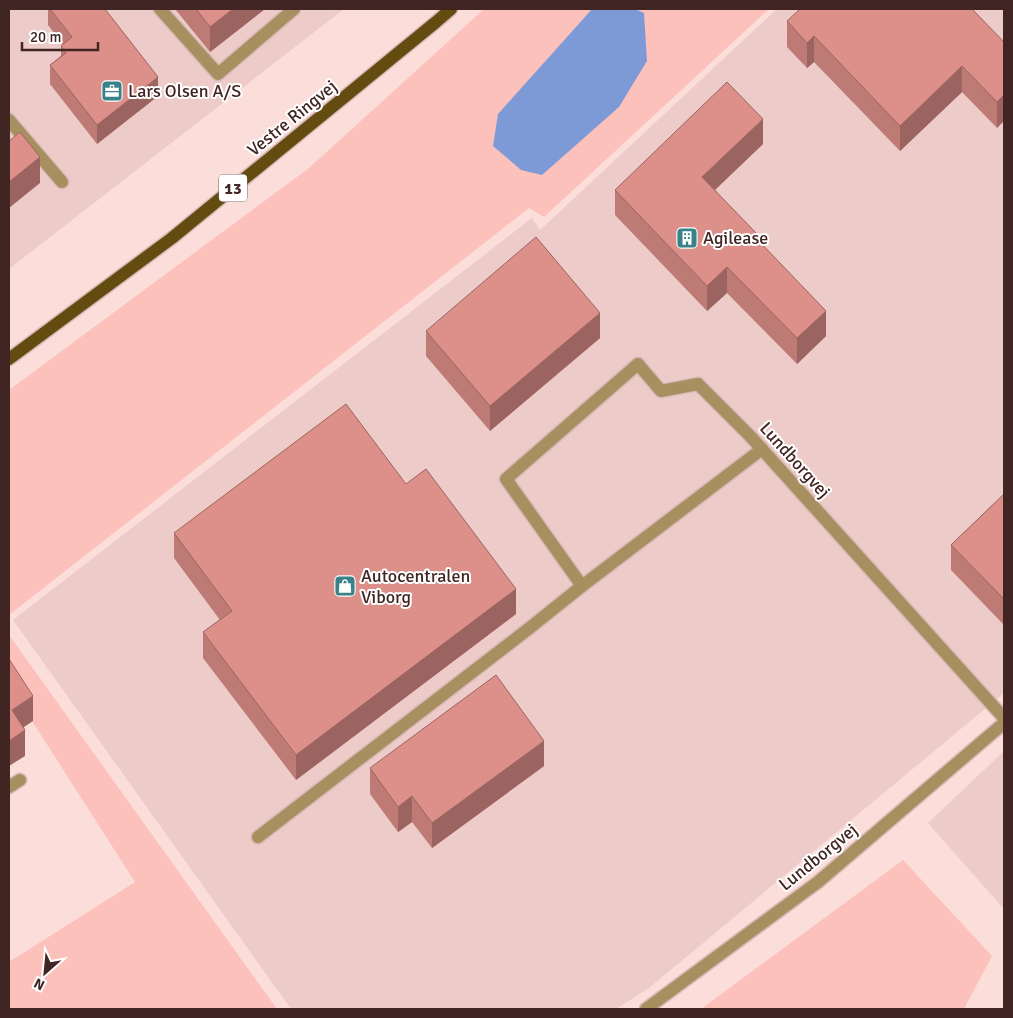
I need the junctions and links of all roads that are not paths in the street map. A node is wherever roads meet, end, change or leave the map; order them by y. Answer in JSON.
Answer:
{"nodes":[{"id":1,"x":160,"y":9,"type":"edge"},
{"id":2,"x":294,"y":9,"type":"edge"},
{"id":3,"x":451,"y":9,"type":"edge"},
{"id":4,"x":9,"y":120,"type":"edge"},
{"id":5,"x":62,"y":182,"type":"dead end"},
{"id":6,"x":9,"y":359,"type":"edge"},
{"id":7,"x":762,"y":449,"type":"junction"},
{"id":8,"x":582,"y":586,"type":"junction"},
{"id":9,"x":1004,"y":718,"type":"edge"},
{"id":10,"x":1004,"y":723,"type":"edge"},
{"id":11,"x":20,"y":780,"type":"dead end"},
{"id":12,"x":9,"y":787,"type":"edge"},
{"id":13,"x":258,"y":836,"type":"dead end"},
{"id":14,"x":646,"y":1009,"type":"edge"}],
"edges":[{"from":1,"to":2,"type":"street"},
{"from":3,"to":6,"type":"main road","name":"Vestre Ringvej","number":"13"},
{"from":4,"to":5,"type":"street"},
{"from":7,"to":8,"type":"street"},
{"from":7,"to":8,"type":"street","name":"Lundborgvej"},
{"from":7,"to":9,"type":"street","name":"Lundborgvej"},
{"from":8,"to":13,"type":"street"},
{"from":10,"to":14,"type":"street","name":"Lundborgvej"},
{"from":11,"to":12,"type":"street"}]}
